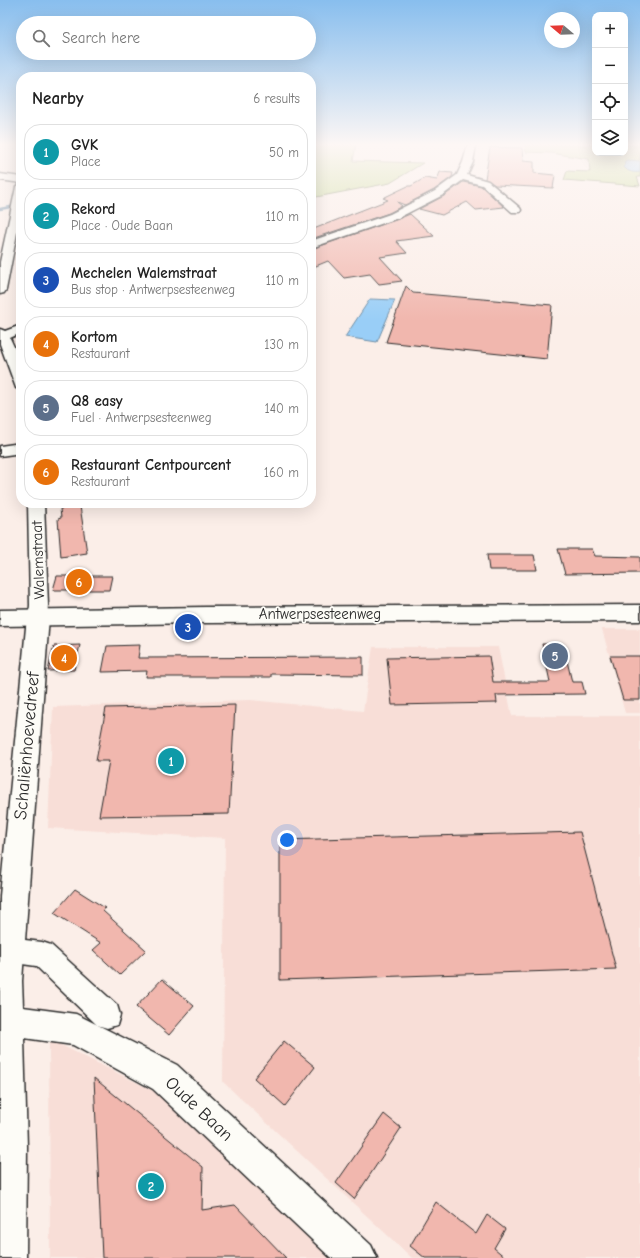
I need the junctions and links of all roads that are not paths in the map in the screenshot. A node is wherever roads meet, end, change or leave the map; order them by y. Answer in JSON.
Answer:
{"nodes":[{"id":1,"x":418,"y":204,"type":"edge"},
{"id":2,"x":509,"y":204,"type":"edge"},
{"id":3,"x":516,"y":210,"type":"dead end"},
{"id":4,"x":16,"y":212,"type":"edge"},
{"id":5,"x":316,"y":243,"type":"edge"},
{"id":6,"x":0,"y":290,"type":"edge"},
{"id":7,"x":16,"y":330,"type":"edge"},
{"id":8,"x":1,"y":335,"type":"edge"},
{"id":9,"x":16,"y":368,"type":"edge"},
{"id":10,"x":16,"y":449,"type":"edge"},
{"id":11,"x":0,"y":451,"type":"edge"},
{"id":12,"x":36,"y":508,"type":"edge"},
{"id":13,"x":640,"y":613,"type":"edge"},
{"id":14,"x":38,"y":617,"type":"junction"},
{"id":15,"x":0,"y":618,"type":"edge"},
{"id":16,"x":4,"y":950,"type":"edge"},
{"id":17,"x":107,"y":1015,"type":"dead end"},
{"id":18,"x":6,"y":1020,"type":"junction"},
{"id":19,"x":7,"y":1258,"type":"edge"},
{"id":20,"x":358,"y":1258,"type":"edge"}],
"edges":[{"from":1,"to":5,"type":"street"},
{"from":2,"to":3,"type":"street"},
{"from":4,"to":6,"type":"street"},
{"from":7,"to":8,"type":"street"},
{"from":8,"to":9,"type":"street"},
{"from":10,"to":11,"type":"street"},
{"from":12,"to":14,"type":"street","name":"Walemstraat"},
{"from":13,"to":14,"type":"street","name":"Antwerpsesteenweg"},
{"from":14,"to":15,"type":"street","name":"Antwerpsesteenweg"},
{"from":14,"to":16,"type":"street","name":"Schaliënhoevedreef"},
{"from":16,"to":17,"type":"street"},
{"from":16,"to":18,"type":"street","name":"Schaliënhoevedreef"},
{"from":18,"to":19,"type":"street","name":"Schaliënhoevedreef"},
{"from":18,"to":20,"type":"street","name":"Oude Baan"}]}
